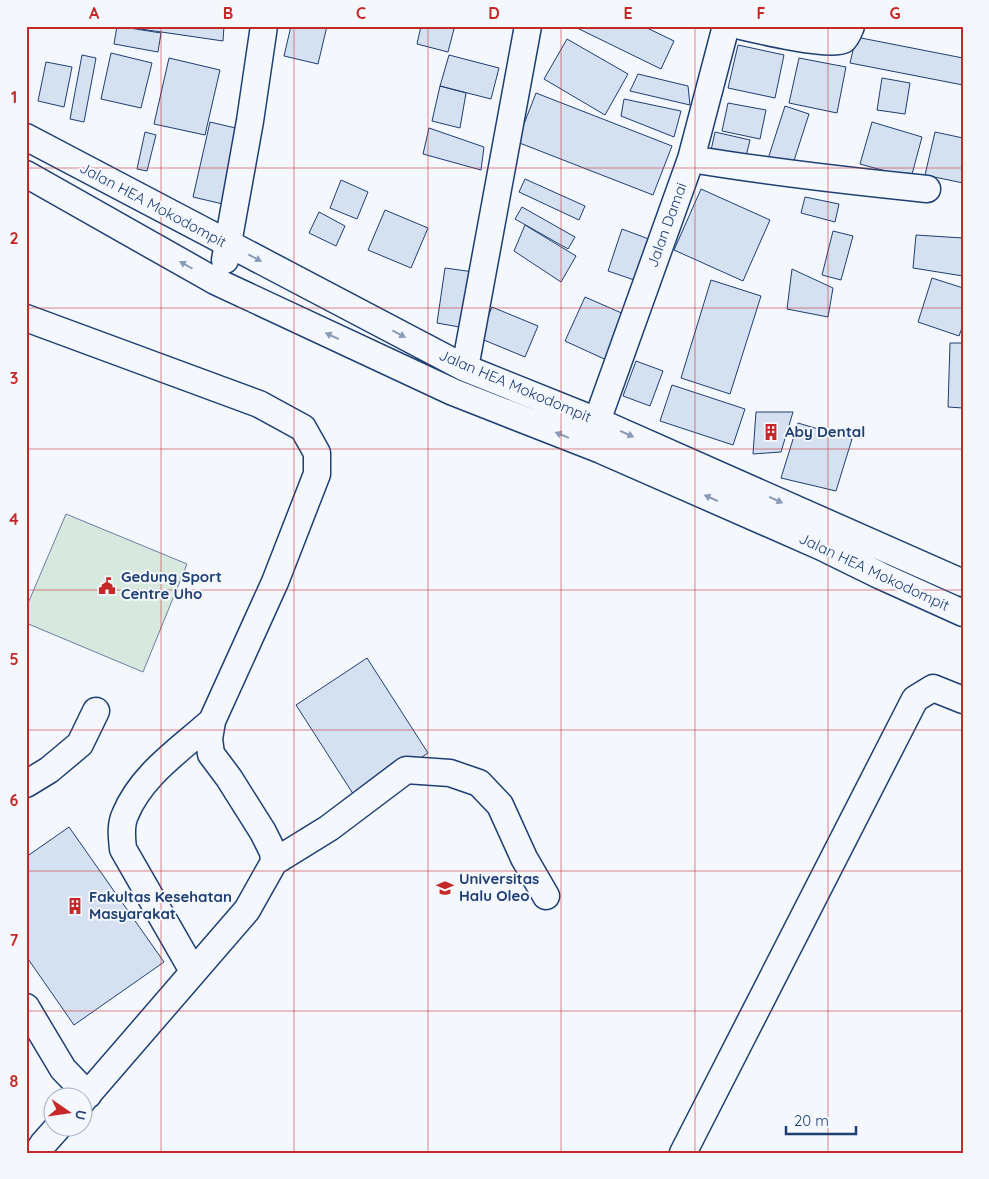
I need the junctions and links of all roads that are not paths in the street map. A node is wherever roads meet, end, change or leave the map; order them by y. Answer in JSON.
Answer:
{"nodes":[{"id":1,"x":264,"y":26,"type":"edge"},
{"id":2,"x":528,"y":26,"type":"edge"},
{"id":3,"x":726,"y":26,"type":"edge"},
{"id":4,"x":741,"y":26,"type":"edge"},
{"id":5,"x":851,"y":26,"type":"edge"},
{"id":6,"x":26,"y":137,"type":"edge"},
{"id":7,"x":691,"y":159,"type":"junction"},
{"id":8,"x":26,"y":174,"type":"edge"},
{"id":9,"x":927,"y":189,"type":"dead end"},
{"id":10,"x":228,"y":244,"type":"junction"},
{"id":11,"x":220,"y":283,"type":"junction"},
{"id":12,"x":26,"y":318,"type":"edge"},
{"id":13,"x":465,"y":368,"type":"junction"},
{"id":14,"x":597,"y":421,"type":"junction"},
{"id":15,"x":886,"y":549,"type":"junction"},
{"id":16,"x":881,"y":576,"type":"junction"},
{"id":17,"x":963,"y":583,"type":"edge"},
{"id":18,"x":963,"y":613,"type":"edge"},
{"id":19,"x":963,"y":700,"type":"edge"},
{"id":20,"x":96,"y":710,"type":"dead end"},
{"id":21,"x":212,"y":721,"type":"junction"},
{"id":22,"x":26,"y":784,"type":"edge"},
{"id":23,"x":274,"y":862,"type":"junction"},
{"id":24,"x":546,"y":896,"type":"dead end"},
{"id":25,"x":194,"y":971,"type":"junction"},
{"id":26,"x":26,"y":1007,"type":"edge"},
{"id":27,"x":76,"y":1086,"type":"edge"},
{"id":28,"x":92,"y":1090,"type":"edge"},
{"id":29,"x":50,"y":1136,"type":"edge"},
{"id":30,"x":37,"y":1153,"type":"edge"},
{"id":31,"x":683,"y":1153,"type":"edge"}],
"edges":[{"from":1,"to":10,"type":"street"},
{"from":2,"to":13,"type":"street"},
{"from":3,"to":7,"type":"street","name":"Jalan Damai"},
{"from":4,"to":5,"type":"street"},
{"from":6,"to":10,"type":"street","name":"Jalan HEA Mokodompit"},
{"from":7,"to":9,"type":"street"},
{"from":7,"to":14,"type":"street","name":"Jalan Damai"},
{"from":11,"to":8,"type":"street","name":"Jalan HEA Mokodompit","one_way":true},
{"from":10,"to":11,"type":"street"},
{"from":10,"to":13,"type":"street","name":"Jalan HEA Mokodompit","one_way":true},
{"from":16,"to":11,"type":"street","name":"Jalan HEA Mokodompit","one_way":true},
{"from":12,"to":21,"type":"street"},
{"from":13,"to":14,"type":"street","name":"Jalan HEA Mokodompit"},
{"from":14,"to":15,"type":"street","name":"Jalan HEA Mokodompit","one_way":true},
{"from":15,"to":16,"type":"street"},
{"from":15,"to":17,"type":"street","name":"Jalan HEA Mokodompit"},
{"from":16,"to":18,"type":"street","name":"Jalan HEA Mokodompit"},
{"from":19,"to":31,"type":"street"},
{"from":20,"to":22,"type":"street"},
{"from":21,"to":23,"type":"street"},
{"from":21,"to":25,"type":"street"},
{"from":23,"to":24,"type":"street"},
{"from":23,"to":25,"type":"street"},
{"from":25,"to":28,"type":"street"},
{"from":26,"to":27,"type":"street"},
{"from":29,"to":30,"type":"street"}]}
